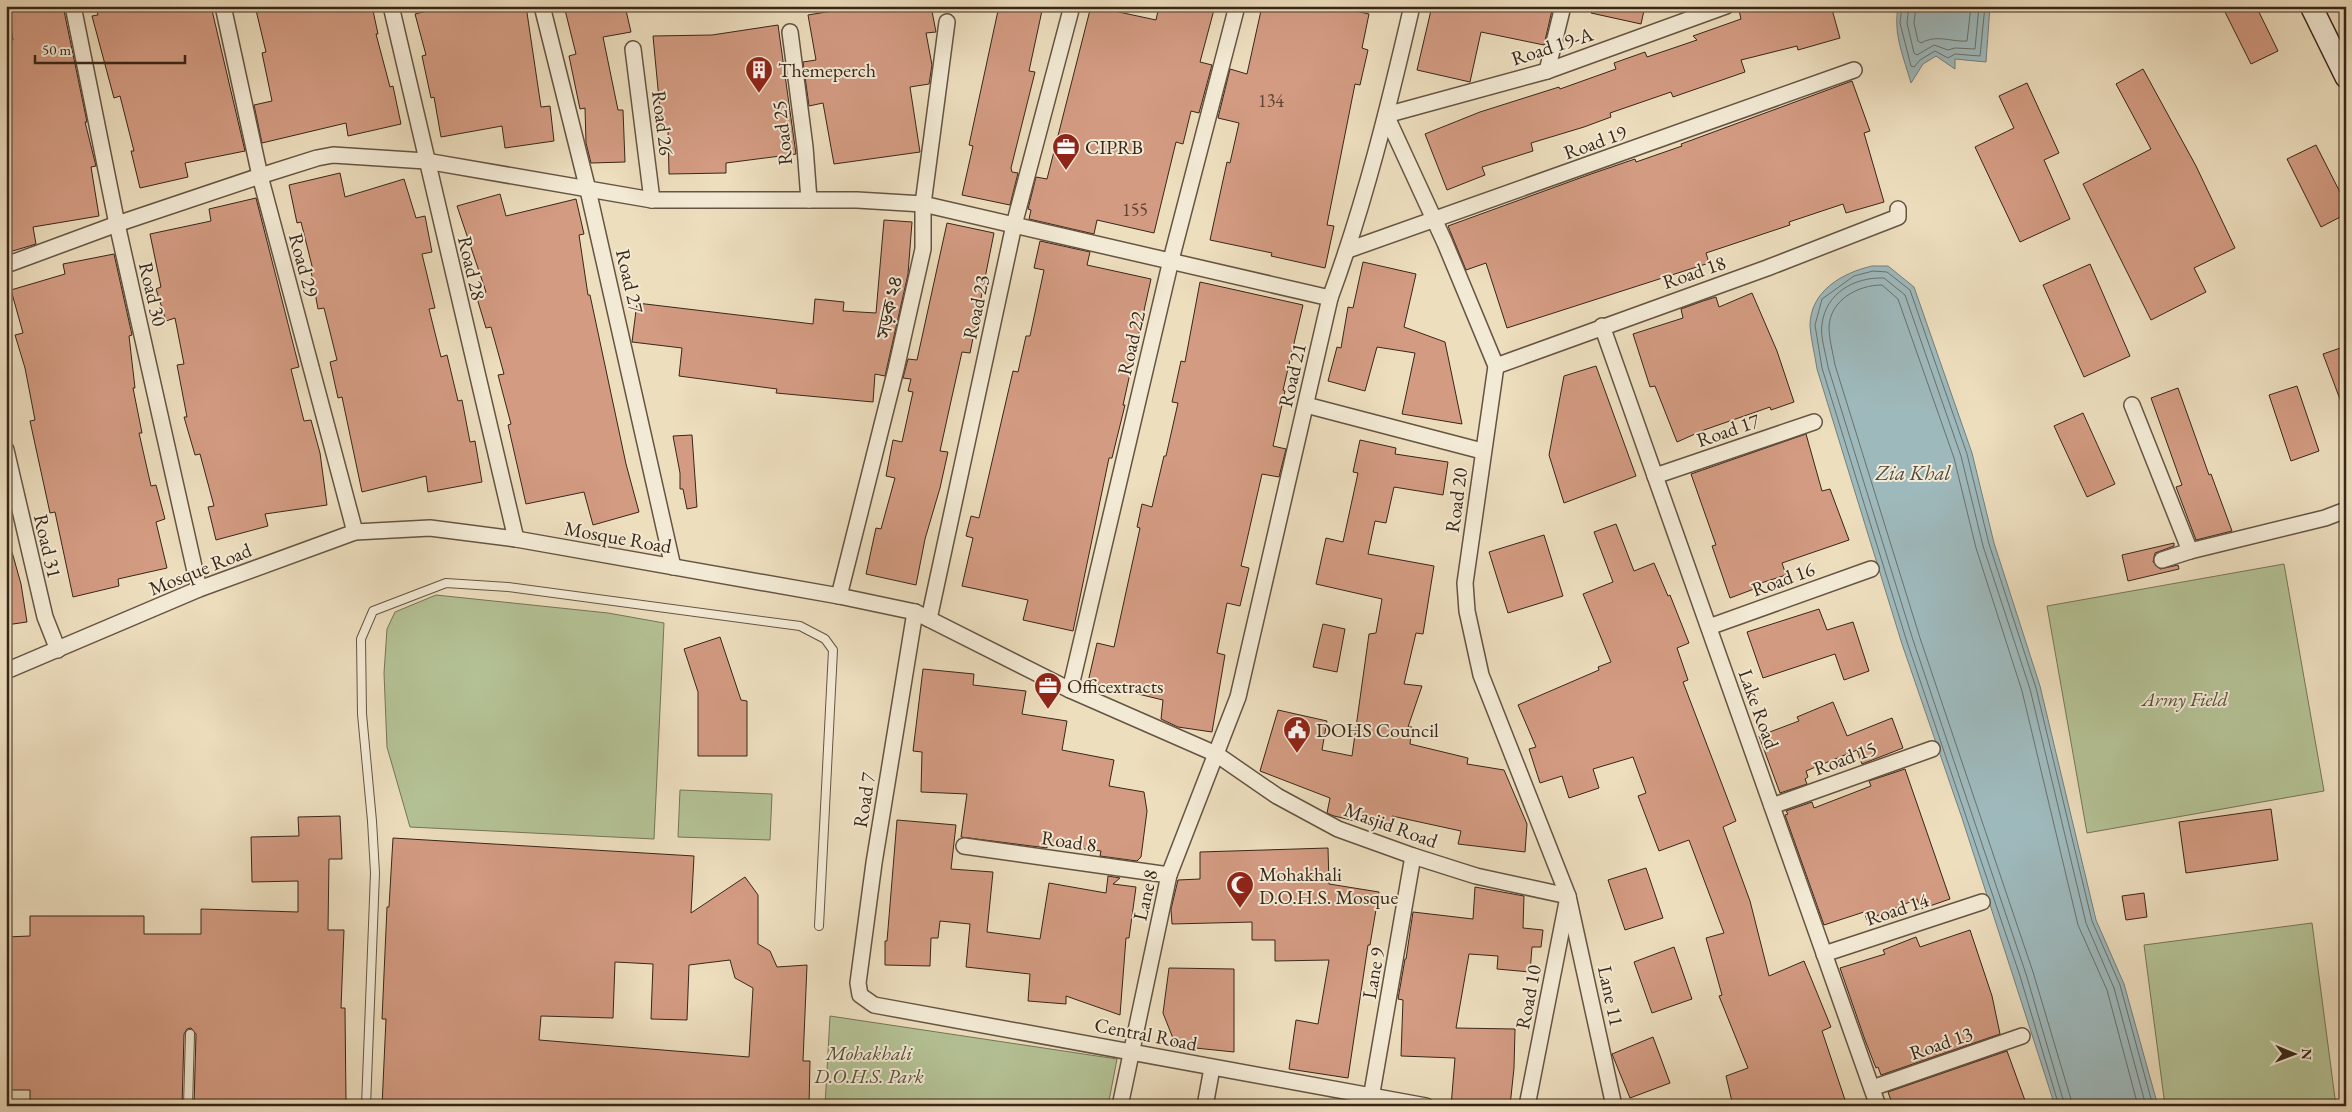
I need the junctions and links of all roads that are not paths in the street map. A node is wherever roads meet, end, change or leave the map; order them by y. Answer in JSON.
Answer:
{"nodes":[{"id":1,"x":73,"y":6,"type":"edge"},
{"id":2,"x":223,"y":6,"type":"edge"},
{"id":3,"x":391,"y":6,"type":"edge"},
{"id":4,"x":542,"y":6,"type":"edge"},
{"id":5,"x":1072,"y":6,"type":"edge"},
{"id":6,"x":1237,"y":6,"type":"edge"},
{"id":7,"x":1412,"y":6,"type":"edge"},
{"id":8,"x":1564,"y":6,"type":"edge"},
{"id":9,"x":2311,"y":6,"type":"edge"},
{"id":10,"x":1725,"y":7,"type":"edge"},
{"id":11,"x":947,"y":22,"type":"dead end"},
{"id":12,"x":790,"y":32,"type":"dead end"},
{"id":13,"x":634,"y":49,"type":"dead end"},
{"id":14,"x":1854,"y":70,"type":"dead end"},
{"id":15,"x":1548,"y":71,"type":"junction"},
{"id":16,"x":2346,"y":77,"type":"edge"},
{"id":17,"x":1386,"y":116,"type":"junction"},
{"id":18,"x":426,"y":161,"type":"junction"},
{"id":19,"x":260,"y":176,"type":"junction"},
{"id":20,"x":588,"y":190,"type":"junction"},
{"id":21,"x":652,"y":200,"type":"junction"},
{"id":22,"x":809,"y":200,"type":"junction"},
{"id":23,"x":924,"y":204,"type":"junction"},
{"id":24,"x":1898,"y":209,"type":"dead end"},
{"id":25,"x":1434,"y":220,"type":"junction"},
{"id":26,"x":117,"y":224,"type":"junction"},
{"id":27,"x":1014,"y":224,"type":"junction"},
{"id":28,"x":1348,"y":250,"type":"junction"},
{"id":29,"x":1171,"y":260,"type":"junction"},
{"id":30,"x":6,"y":265,"type":"edge"},
{"id":31,"x":1330,"y":298,"type":"junction"},
{"id":32,"x":1602,"y":326,"type":"junction"},
{"id":33,"x":1496,"y":366,"type":"junction"},
{"id":34,"x":1306,"y":405,"type":"junction"},
{"id":35,"x":2132,"y":406,"type":"dead end"},
{"id":36,"x":1814,"y":422,"type":"dead end"},
{"id":37,"x":6,"y":450,"type":"edge"},
{"id":38,"x":1482,"y":451,"type":"junction"},
{"id":39,"x":1655,"y":476,"type":"junction"},
{"id":40,"x":2346,"y":510,"type":"edge"},
{"id":41,"x":355,"y":532,"type":"junction"},
{"id":42,"x":516,"y":539,"type":"junction"},
{"id":43,"x":2190,"y":550,"type":"junction"},
{"id":44,"x":2162,"y":560,"type":"dead end"},
{"id":45,"x":673,"y":566,"type":"junction"},
{"id":46,"x":1871,"y":569,"type":"dead end"},
{"id":47,"x":199,"y":589,"type":"junction"},
{"id":48,"x":839,"y":596,"type":"junction"},
{"id":49,"x":915,"y":612,"type":"junction"},
{"id":50,"x":929,"y":619,"type":"junction"},
{"id":51,"x":1708,"y":627,"type":"junction"},
{"id":52,"x":58,"y":650,"type":"junction"},
{"id":53,"x":6,"y":671,"type":"edge"},
{"id":54,"x":1070,"y":690,"type":"junction"},
{"id":55,"x":1932,"y":749,"type":"dead end"},
{"id":56,"x":1216,"y":754,"type":"junction"},
{"id":57,"x":1772,"y":806,"type":"junction"},
{"id":58,"x":964,"y":846,"type":"dead end"},
{"id":59,"x":1413,"y":856,"type":"junction"},
{"id":60,"x":1169,"y":874,"type":"junction"},
{"id":61,"x":1568,"y":896,"type":"junction"},
{"id":62,"x":1982,"y":902,"type":"dead end"},
{"id":63,"x":819,"y":926,"type":"dead end"},
{"id":64,"x":1824,"y":954,"type":"junction"},
{"id":65,"x":860,"y":995,"type":"joint"},
{"id":66,"x":190,"y":1034,"type":"dead end"},
{"id":67,"x":2022,"y":1036,"type":"dead end"},
{"id":68,"x":1132,"y":1051,"type":"junction"},
{"id":69,"x":1212,"y":1068,"type":"junction"},
{"id":70,"x":1872,"y":1088,"type":"junction"},
{"id":71,"x":1371,"y":1101,"type":"edge"},
{"id":72,"x":188,"y":1106,"type":"edge"},
{"id":73,"x":366,"y":1106,"type":"edge"},
{"id":74,"x":1120,"y":1106,"type":"edge"},
{"id":75,"x":1205,"y":1106,"type":"edge"},
{"id":76,"x":1426,"y":1106,"type":"edge"},
{"id":77,"x":1527,"y":1106,"type":"edge"},
{"id":78,"x":1614,"y":1106,"type":"edge"},
{"id":79,"x":1878,"y":1106,"type":"edge"}],
"edges":[{"from":1,"to":26,"type":"street","name":"Road 30"},
{"from":2,"to":19,"type":"street","name":"Road 29"},
{"from":3,"to":18,"type":"street","name":"Road 28"},
{"from":4,"to":20,"type":"street","name":"Road 27"},
{"from":5,"to":27,"type":"street","name":"Road 23"},
{"from":6,"to":29,"type":"street","name":"Road 22"},
{"from":7,"to":17,"type":"street","name":"Road 21"},
{"from":8,"to":15,"type":"street"},
{"from":9,"to":16,"type":"street"},
{"from":10,"to":15,"type":"street","name":"Road 19-A"},
{"from":11,"to":23,"type":"street","name":"সড়ক ২৪"},
{"from":12,"to":22,"type":"street","name":"Road 25"},
{"from":13,"to":21,"type":"street","name":"Road 26"},
{"from":14,"to":25,"type":"street","name":"Road 19"},
{"from":15,"to":17,"type":"street","name":"Road 19-A"},
{"from":17,"to":25,"type":"street"},
{"from":17,"to":28,"type":"street","name":"Road 21"},
{"from":18,"to":19,"type":"street"},
{"from":18,"to":20,"type":"street"},
{"from":18,"to":42,"type":"street","name":"Road 28"},
{"from":19,"to":26,"type":"street"},
{"from":19,"to":41,"type":"street","name":"Road 29"},
{"from":20,"to":21,"type":"street"},
{"from":20,"to":45,"type":"street","name":"Road 27"},
{"from":21,"to":22,"type":"street"},
{"from":22,"to":23,"type":"street"},
{"from":23,"to":27,"type":"street"},
{"from":23,"to":48,"type":"street","name":"সড়ক ২৪"},
{"from":24,"to":32,"type":"street","name":"Road 18"},
{"from":25,"to":28,"type":"street","name":"Road 19"},
{"from":25,"to":33,"type":"street"},
{"from":26,"to":30,"type":"street"},
{"from":26,"to":47,"type":"street","name":"Road 30"},
{"from":27,"to":29,"type":"street"},
{"from":27,"to":50,"type":"street","name":"Road 23"},
{"from":28,"to":31,"type":"street","name":"Road 21"},
{"from":29,"to":31,"type":"street"},
{"from":29,"to":54,"type":"street","name":"Road 22"},
{"from":31,"to":34,"type":"street","name":"Road 21"},
{"from":32,"to":33,"type":"street","name":"Road 18"},
{"from":32,"to":39,"type":"street","name":"Lake Road"},
{"from":33,"to":38,"type":"street","name":"Road 20"},
{"from":34,"to":38,"type":"street"},
{"from":34,"to":56,"type":"street","name":"Road 21"},
{"from":35,"to":43,"type":"street"},
{"from":36,"to":39,"type":"street","name":"Road 17"},
{"from":37,"to":52,"type":"street","name":"Road 31"},
{"from":38,"to":61,"type":"street","name":"Road 20"},
{"from":39,"to":51,"type":"street","name":"Lake Road"},
{"from":40,"to":43,"type":"street"},
{"from":41,"to":42,"type":"street","name":"Mosque Road"},
{"from":41,"to":47,"type":"street","name":"Mosque Road"},
{"from":42,"to":45,"type":"street","name":"Mosque Road"},
{"from":43,"to":44,"type":"street"},
{"from":45,"to":48,"type":"street","name":"Mosque Road"},
{"from":46,"to":51,"type":"street","name":"Road 16"},
{"from":47,"to":52,"type":"street","name":"Mosque Road"},
{"from":48,"to":49,"type":"street","name":"Mosque Road"},
{"from":49,"to":50,"type":"street","name":"Mosque Road"},
{"from":49,"to":65,"type":"street","name":"Road 7"},
{"from":50,"to":54,"type":"street","name":"Mosque Road"},
{"from":51,"to":57,"type":"street","name":"Lake Road"},
{"from":52,"to":53,"type":"street","name":"Mosque Road"},
{"from":54,"to":56,"type":"street","name":"Mosque Road"},
{"from":55,"to":57,"type":"street","name":"Road 15"},
{"from":56,"to":59,"type":"street","name":"Masjid Road"},
{"from":56,"to":60,"type":"street","name":"Lane 8"},
{"from":57,"to":64,"type":"street","name":"Lake Road"},
{"from":58,"to":60,"type":"street","name":"Road 8"},
{"from":59,"to":61,"type":"street","name":"Masjid Road"},
{"from":59,"to":71,"type":"street","name":"Lane 9"},
{"from":60,"to":68,"type":"street","name":"Lane 8"},
{"from":61,"to":77,"type":"street","name":"Road 10"},
{"from":61,"to":78,"type":"street","name":"Lane 11"},
{"from":62,"to":64,"type":"street","name":"Road 14"},
{"from":63,"to":73,"type":"lane"},
{"from":64,"to":70,"type":"street","name":"Lake Road"},
{"from":65,"to":68,"type":"street","name":"Central Road"},
{"from":66,"to":72,"type":"lane"},
{"from":67,"to":70,"type":"street","name":"Road 13"},
{"from":68,"to":69,"type":"street","name":"Central Road"},
{"from":68,"to":74,"type":"street","name":"Lane 8"},
{"from":69,"to":71,"type":"street","name":"Central Road"},
{"from":69,"to":75,"type":"street"},
{"from":70,"to":79,"type":"street","name":"Lake Road"},
{"from":71,"to":76,"type":"street","name":"Central Road"}]}
